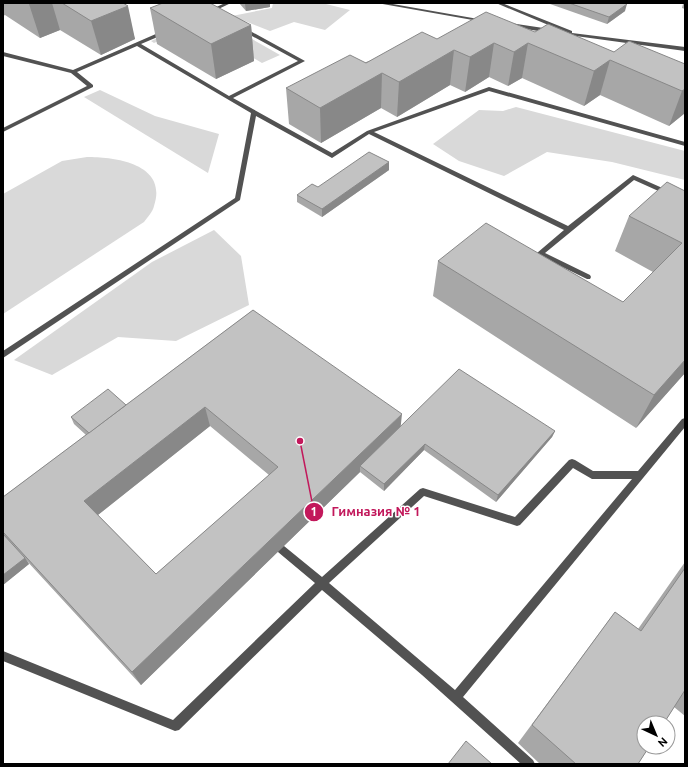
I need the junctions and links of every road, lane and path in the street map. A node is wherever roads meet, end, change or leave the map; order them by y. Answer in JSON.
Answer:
{"nodes":[{"id":1,"x":229,"y":3,"type":"edge"},
{"id":2,"x":379,"y":3,"type":"edge"},
{"id":3,"x":420,"y":3,"type":"edge"},
{"id":4,"x":498,"y":3,"type":"edge"},
{"id":5,"x":413,"y":8,"type":"junction"},
{"id":6,"x":210,"y":11,"type":"junction"},
{"id":7,"x":204,"y":14,"type":"edge"},
{"id":8,"x":217,"y":15,"type":"edge"},
{"id":9,"x":488,"y":21,"type":"edge"},
{"id":10,"x":503,"y":24,"type":"edge"},
{"id":11,"x":237,"y":26,"type":"edge"},
{"id":12,"x":170,"y":29,"type":"edge"},
{"id":13,"x":578,"y":35,"type":"junction"},
{"id":14,"x":137,"y":44,"type":"junction"},
{"id":15,"x":685,"y":49,"type":"edge"},
{"id":16,"x":3,"y":54,"type":"edge"},
{"id":17,"x":74,"y":72,"type":"junction"},
{"id":18,"x":229,"y":98,"type":"junction"},
{"id":19,"x":254,"y":112,"type":"junction"},
{"id":20,"x":3,"y":130,"type":"edge"},
{"id":21,"x":369,"y":132,"type":"junction"},
{"id":22,"x":685,"y":144,"type":"edge"},
{"id":23,"x":685,"y":201,"type":"edge"},
{"id":24,"x":568,"y":229,"type":"junction"},
{"id":25,"x":587,"y":277,"type":"dead end"},
{"id":26,"x":3,"y":355,"type":"edge"},
{"id":27,"x":685,"y":421,"type":"edge"},
{"id":28,"x":640,"y":475,"type":"junction"},
{"id":29,"x":281,"y":549,"type":"edge"},
{"id":30,"x":322,"y":583,"type":"junction"},
{"id":31,"x":3,"y":656,"type":"edge"},
{"id":32,"x":456,"y":698,"type":"junction"},
{"id":33,"x":529,"y":764,"type":"edge"}],
"edges":[{"from":1,"to":6,"type":"lane"},
{"from":2,"to":5,"type":"lane"},
{"from":3,"to":5,"type":"lane"},
{"from":4,"to":13,"type":"lane"},
{"from":5,"to":9,"type":"lane"},
{"from":6,"to":7,"type":"lane"},
{"from":6,"to":8,"type":"lane"},
{"from":10,"to":13,"type":"lane"},
{"from":11,"to":18,"type":"lane"},
{"from":12,"to":14,"type":"lane"},
{"from":13,"to":15,"type":"lane"},
{"from":14,"to":17,"type":"lane"},
{"from":14,"to":18,"type":"lane"},
{"from":16,"to":17,"type":"lane"},
{"from":17,"to":20,"type":"lane"},
{"from":18,"to":19,"type":"lane"},
{"from":19,"to":21,"type":"lane"},
{"from":19,"to":26,"type":"lane"},
{"from":21,"to":22,"type":"lane"},
{"from":21,"to":24,"type":"lane"},
{"from":23,"to":24,"type":"lane"},
{"from":24,"to":25,"type":"lane"},
{"from":27,"to":28,"type":"lane"},
{"from":28,"to":30,"type":"lane"},
{"from":28,"to":32,"type":"lane"},
{"from":29,"to":30,"type":"lane"},
{"from":30,"to":31,"type":"lane"},
{"from":30,"to":32,"type":"lane"},
{"from":32,"to":33,"type":"lane"}]}
